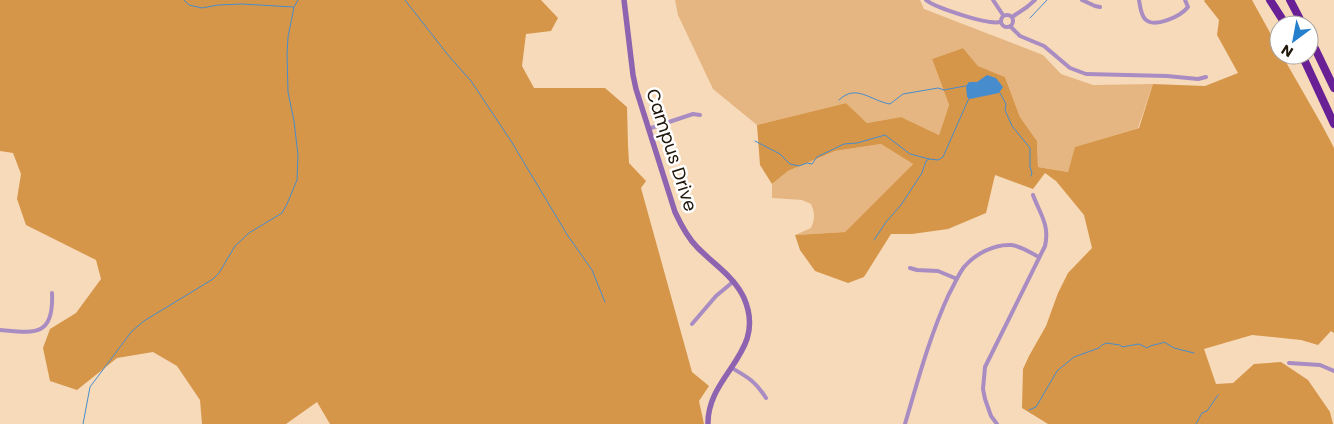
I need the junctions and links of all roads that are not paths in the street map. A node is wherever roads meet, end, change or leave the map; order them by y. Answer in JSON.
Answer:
{"nodes":[{"id":1,"x":624,"y":0,"type":"edge"},
{"id":2,"x":926,"y":0,"type":"edge"},
{"id":3,"x":993,"y":0,"type":"edge"},
{"id":4,"x":1034,"y":0,"type":"edge"},
{"id":5,"x":1082,"y":0,"type":"edge"},
{"id":6,"x":1139,"y":0,"type":"edge"},
{"id":7,"x":1185,"y":0,"type":"edge"},
{"id":8,"x":1272,"y":0,"type":"edge"},
{"id":9,"x":1290,"y":0,"type":"edge"},
{"id":10,"x":1100,"y":7,"type":"dead end"},
{"id":11,"x":1003,"y":15,"type":"junction"},
{"id":12,"x":1280,"y":15,"type":"edge"},
{"id":13,"x":1298,"y":15,"type":"edge"},
{"id":14,"x":1012,"y":17,"type":"junction"},
{"id":15,"x":1000,"y":22,"type":"junction"},
{"id":16,"x":1010,"y":26,"type":"junction"},
{"id":17,"x":1319,"y":55,"type":"joint"},
{"id":18,"x":1307,"y":65,"type":"edge"},
{"id":19,"x":1206,"y":77,"type":"dead end"},
{"id":20,"x":1334,"y":80,"type":"edge"},
{"id":21,"x":1334,"y":88,"type":"edge"},
{"id":22,"x":700,"y":115,"type":"dead end"},
{"id":23,"x":1334,"y":124,"type":"edge"},
{"id":24,"x":648,"y":129,"type":"junction"},
{"id":25,"x":1032,"y":195,"type":"dead end"},
{"id":26,"x":1039,"y":257,"type":"junction"},
{"id":27,"x":910,"y":268,"type":"dead end"},
{"id":28,"x":956,"y":279,"type":"junction"},
{"id":29,"x":734,"y":281,"type":"junction"},
{"id":30,"x":52,"y":293,"type":"dead end"},
{"id":31,"x":692,"y":324,"type":"dead end"},
{"id":32,"x":0,"y":330,"type":"edge"},
{"id":33,"x":1289,"y":363,"type":"dead end"},
{"id":34,"x":732,"y":368,"type":"junction"},
{"id":35,"x":1334,"y":371,"type":"edge"},
{"id":36,"x":766,"y":398,"type":"dead end"},
{"id":37,"x":708,"y":424,"type":"edge"},
{"id":38,"x":905,"y":424,"type":"edge"},
{"id":39,"x":997,"y":424,"type":"edge"}],
"edges":[{"from":1,"to":24,"type":"street","name":"Campus Drive"},
{"from":2,"to":15,"type":"street"},
{"from":3,"to":11,"type":"street"},
{"from":4,"to":14,"type":"street"},
{"from":5,"to":10,"type":"street"},
{"from":6,"to":7,"type":"street"},
{"from":8,"to":12,"type":"highway"},
{"from":9,"to":13,"type":"highway"},
{"from":11,"to":14,"type":"street"},
{"from":11,"to":15,"type":"street"},
{"from":14,"to":16,"type":"street"},
{"from":15,"to":16,"type":"street"},
{"from":16,"to":19,"type":"street"},
{"from":17,"to":20,"type":"highway"},
{"from":17,"to":21,"type":"highway"},
{"from":18,"to":23,"type":"highway"},
{"from":22,"to":24,"type":"street"},
{"from":24,"to":29,"type":"street","name":"Campus Drive"},
{"from":25,"to":26,"type":"street"},
{"from":26,"to":28,"type":"street"},
{"from":26,"to":39,"type":"street"},
{"from":27,"to":28,"type":"street"},
{"from":28,"to":38,"type":"street"},
{"from":29,"to":31,"type":"street"},
{"from":29,"to":34,"type":"street","name":"Campus Drive"},
{"from":30,"to":32,"type":"street"},
{"from":33,"to":35,"type":"street"},
{"from":34,"to":36,"type":"street"},
{"from":34,"to":37,"type":"street","name":"Campus Drive"}]}
